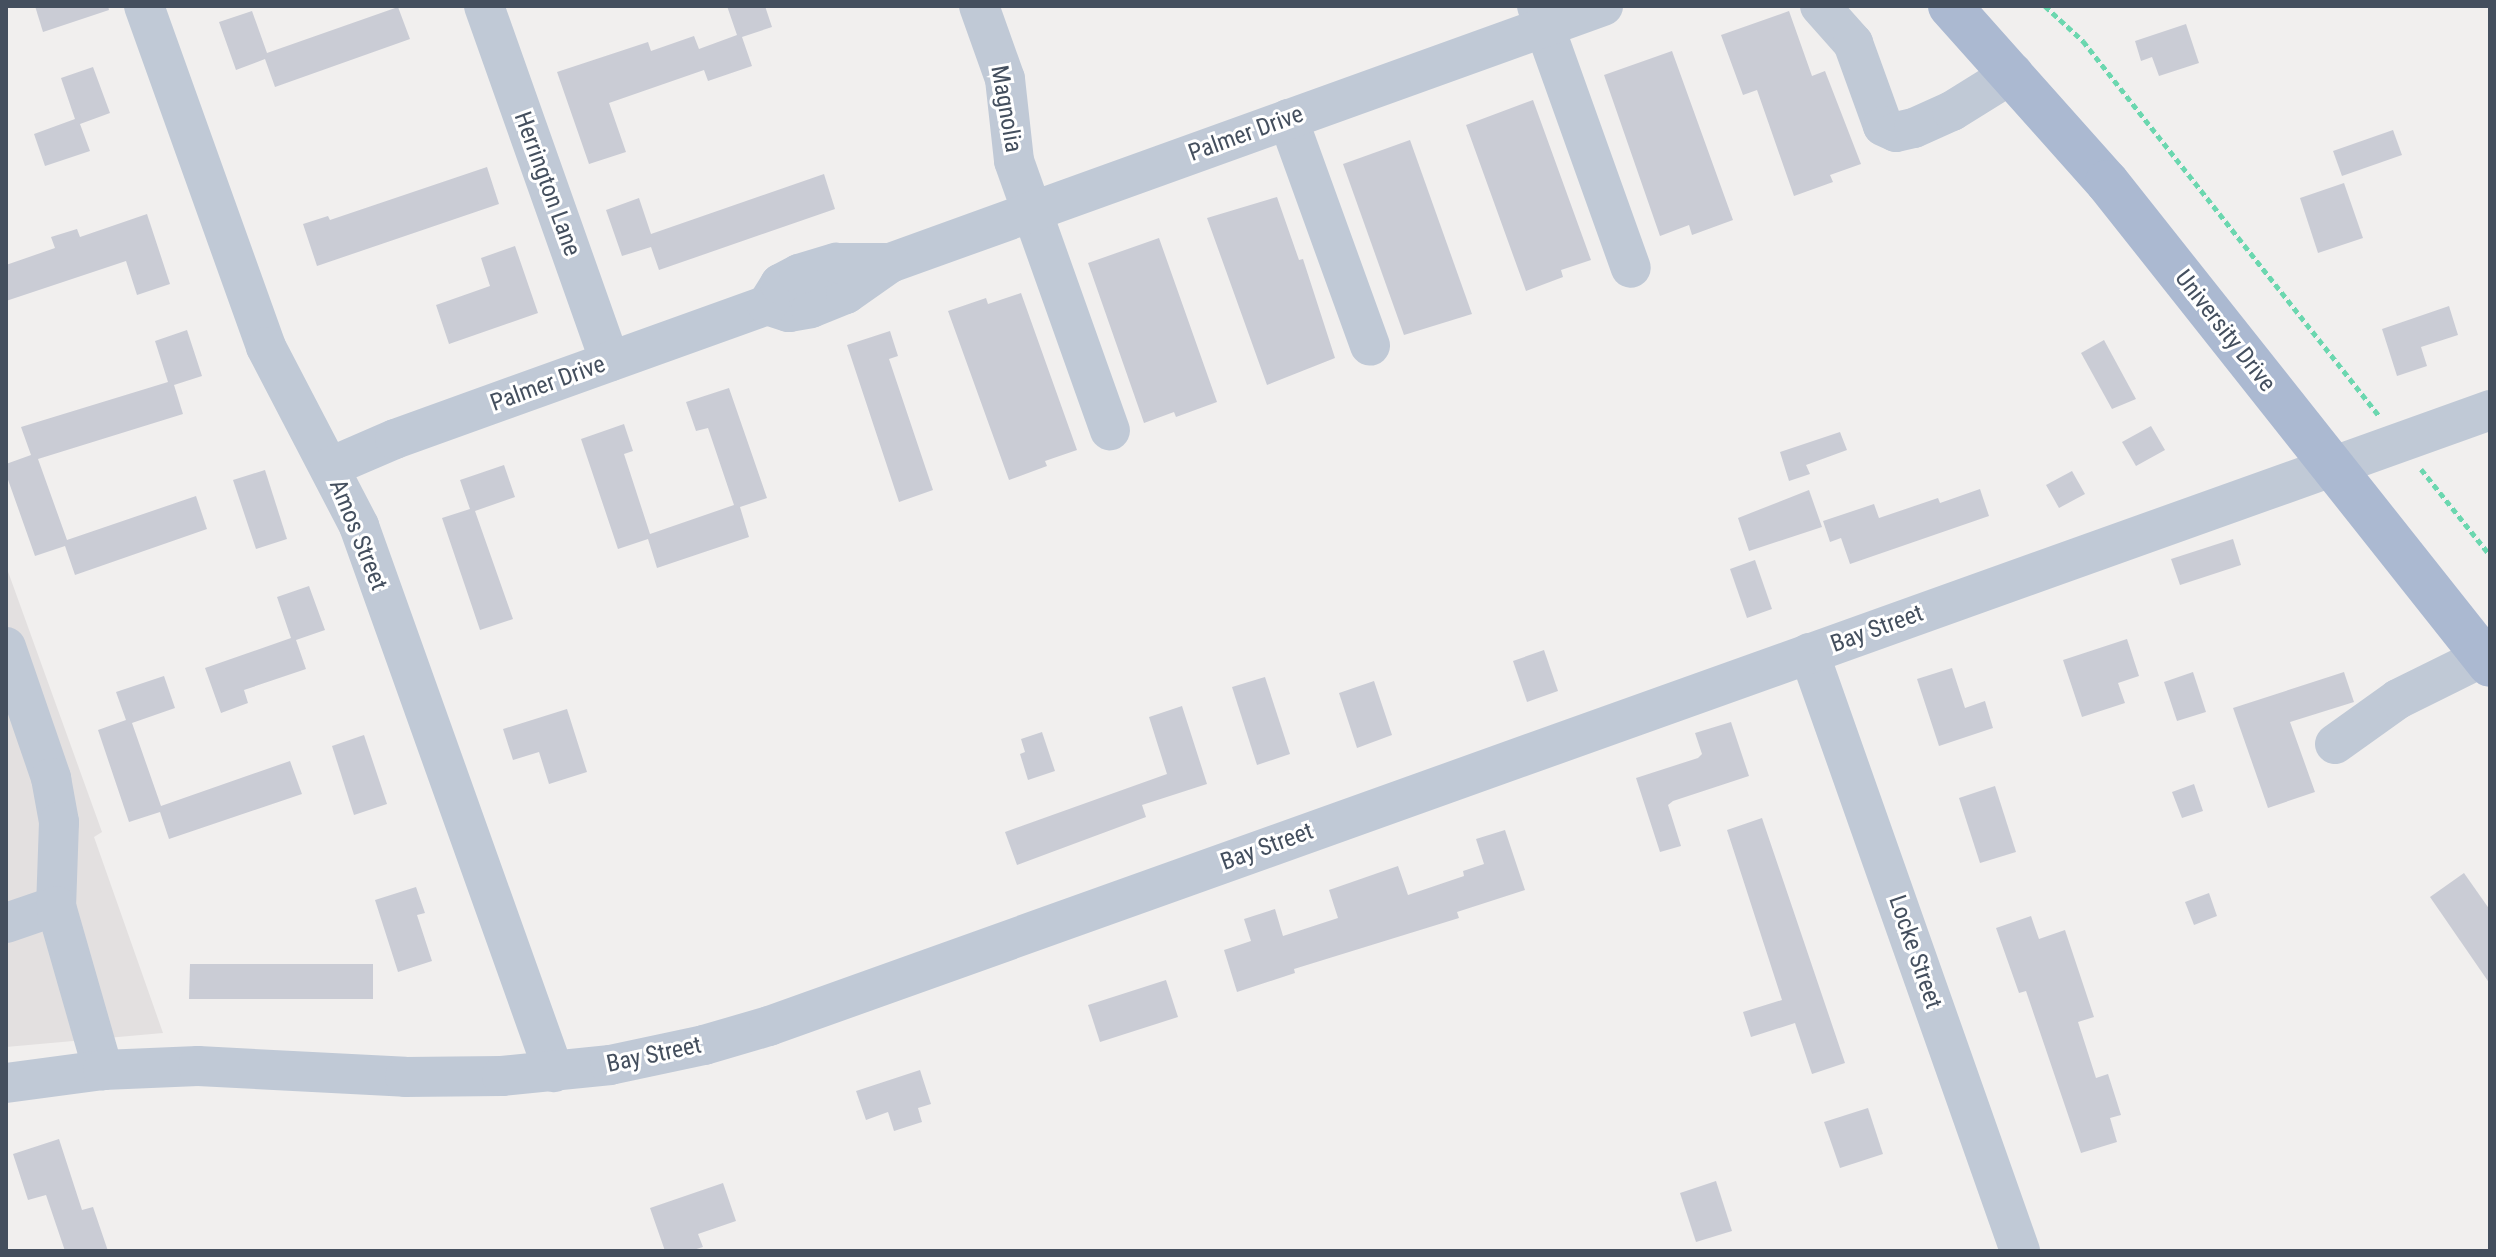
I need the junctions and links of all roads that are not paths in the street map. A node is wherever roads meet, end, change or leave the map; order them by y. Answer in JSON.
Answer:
{"nodes":[{"id":1,"x":144,"y":6,"type":"edge"},
{"id":2,"x":484,"y":6,"type":"edge"},
{"id":3,"x":979,"y":6,"type":"edge"},
{"id":4,"x":1603,"y":6,"type":"edge"},
{"id":5,"x":1820,"y":6,"type":"edge"},
{"id":6,"x":1950,"y":6,"type":"edge"},
{"id":7,"x":1540,"y":17,"type":"edge"},
{"id":8,"x":2013,"y":73,"type":"junction"},
{"id":9,"x":1288,"y":119,"type":"junction"},
{"id":10,"x":1032,"y":211,"type":"junction"},
{"id":11,"x":1631,"y":268,"type":"dead end"},
{"id":12,"x":1370,"y":346,"type":"dead end"},
{"id":13,"x":610,"y":361,"type":"junction"},
{"id":14,"x":2490,"y":410,"type":"edge"},
{"id":15,"x":1110,"y":430,"type":"dead end"},
{"id":16,"x":2332,"y":466,"type":"junction"},
{"id":17,"x":330,"y":467,"type":"junction"},
{"id":18,"x":6,"y":647,"type":"edge"},
{"id":19,"x":1809,"y":653,"type":"junction"},
{"id":20,"x":2487,"y":661,"type":"edge"},
{"id":21,"x":2335,"y":744,"type":"dead end"},
{"id":22,"x":56,"y":906,"type":"junction"},
{"id":23,"x":6,"y":923,"type":"edge"},
{"id":24,"x":103,"y":1070,"type":"junction"},
{"id":25,"x":554,"y":1072,"type":"junction"},
{"id":26,"x":6,"y":1083,"type":"edge"},
{"id":27,"x":2020,"y":1251,"type":"edge"}],
"edges":[{"from":1,"to":17,"type":"street","name":"Amos Street"},
{"from":2,"to":13,"type":"street","name":"Herrington Lane"},
{"from":3,"to":10,"type":"street","name":"Magnolia"},
{"from":4,"to":7,"type":"street","name":"Palmer Drive"},
{"from":5,"to":8,"type":"street"},
{"from":6,"to":8,"type":"main road","name":"University Drive"},
{"from":7,"to":9,"type":"street","name":"Palmer Drive"},
{"from":7,"to":11,"type":"street"},
{"from":8,"to":16,"type":"main road","name":"University Drive"},
{"from":9,"to":10,"type":"street","name":"Palmer Drive"},
{"from":9,"to":12,"type":"street"},
{"from":10,"to":13,"type":"street","name":"Palmer Drive"},
{"from":10,"to":15,"type":"street","name":"Magnolia"},
{"from":13,"to":17,"type":"street","name":"Palmer Drive"},
{"from":14,"to":16,"type":"street","name":"Bay Street"},
{"from":16,"to":19,"type":"street","name":"Bay Street"},
{"from":16,"to":20,"type":"main road","name":"University Drive"},
{"from":17,"to":25,"type":"street","name":"Amos Street"},
{"from":18,"to":22,"type":"street"},
{"from":19,"to":25,"type":"street","name":"Bay Street"},
{"from":19,"to":27,"type":"street","name":"Locke Street"},
{"from":20,"to":21,"type":"street"},
{"from":22,"to":23,"type":"street"},
{"from":22,"to":24,"type":"street"},
{"from":24,"to":25,"type":"street","name":"Bay Street"},
{"from":24,"to":26,"type":"street","name":"Bay Street"}]}
